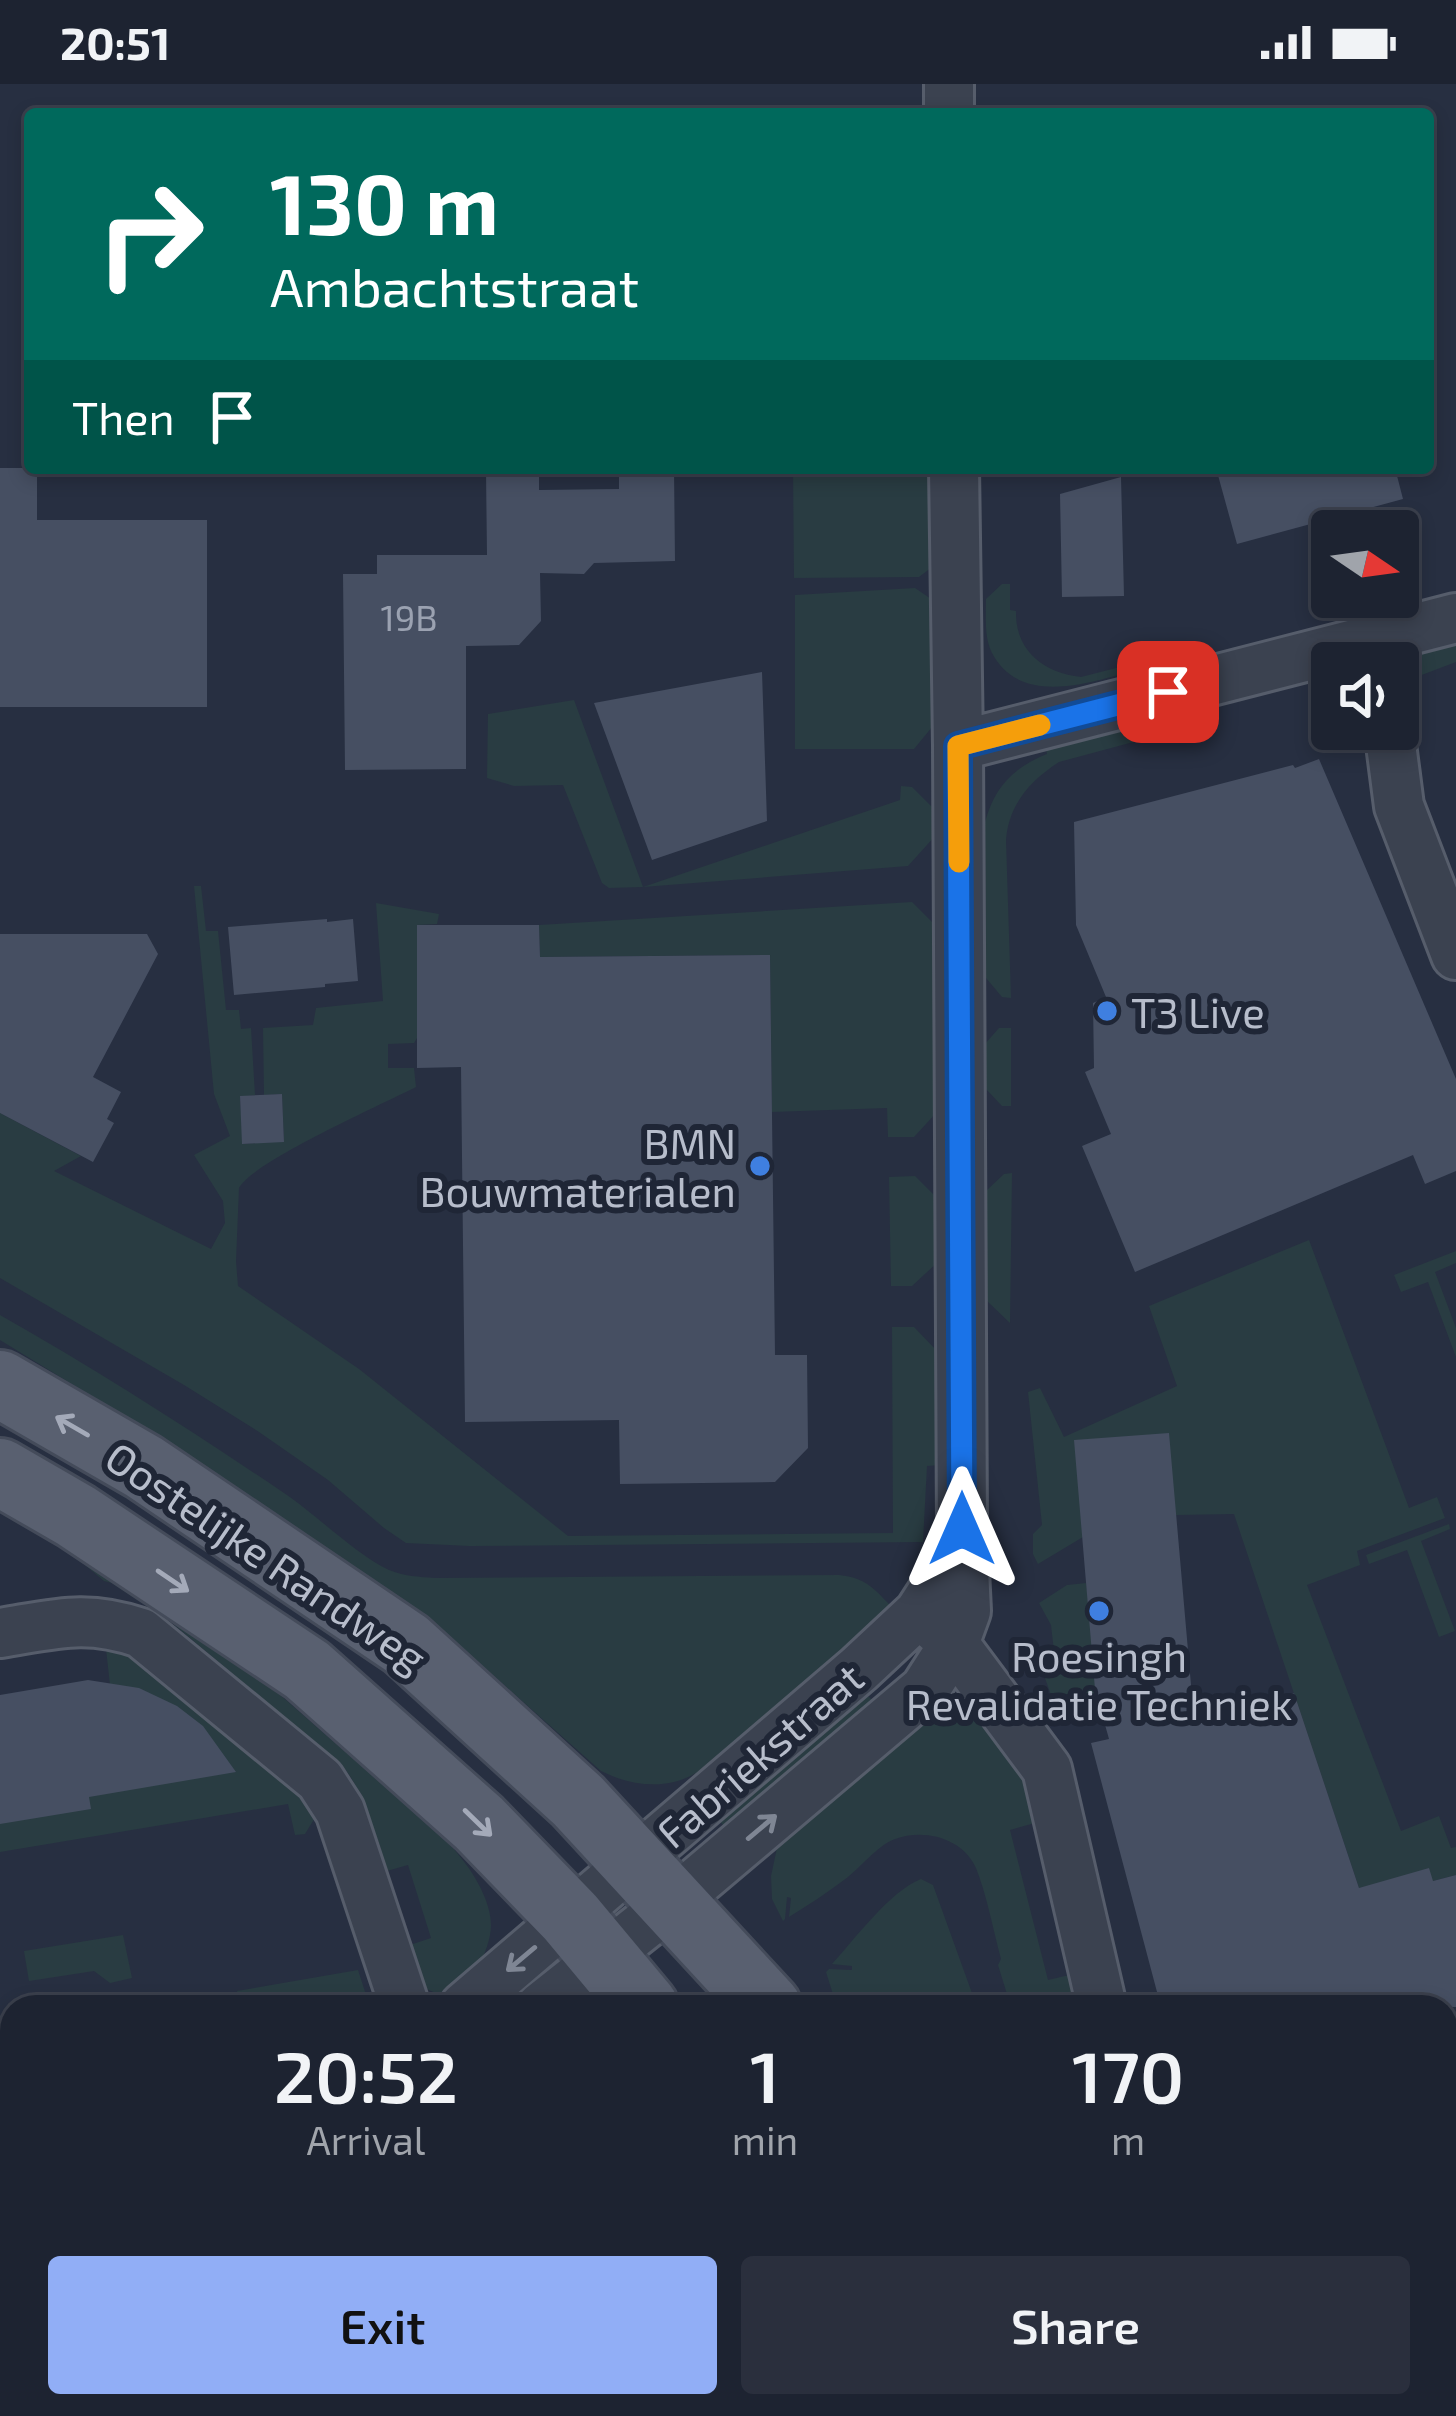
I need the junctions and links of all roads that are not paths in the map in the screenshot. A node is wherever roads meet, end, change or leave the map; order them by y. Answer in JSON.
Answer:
{"nodes":[{"id":1,"x":954,"y":474,"type":"edge"},
{"id":2,"x":1456,"y":618,"type":"edge"},
{"id":3,"x":1400,"y":642,"type":"edge"},
{"id":4,"x":1311,"y":666,"type":"edge"},
{"id":5,"x":958,"y":746,"type":"junction"},
{"id":6,"x":1392,"y":750,"type":"edge"},
{"id":7,"x":1456,"y":955,"type":"edge"},
{"id":8,"x":0,"y":1384,"type":"edge"},
{"id":9,"x":0,"y":1472,"type":"edge"},
{"id":10,"x":937,"y":1629,"type":"junction"},
{"id":11,"x":0,"y":1633,"type":"edge"},
{"id":12,"x":653,"y":1882,"type":"junction"},
{"id":13,"x":587,"y":1937,"type":"junction"},
{"id":14,"x":401,"y":1995,"type":"edge"},
{"id":15,"x":485,"y":1995,"type":"edge"},
{"id":16,"x":549,"y":1995,"type":"edge"},
{"id":17,"x":636,"y":1995,"type":"edge"},
{"id":18,"x":757,"y":1995,"type":"edge"},
{"id":19,"x":1099,"y":1995,"type":"edge"}],
"edges":[{"from":1,"to":5,"type":"street"},
{"from":2,"to":3,"type":"street"},
{"from":4,"to":5,"type":"street"},
{"from":5,"to":10,"type":"street"},
{"from":6,"to":7,"type":"street"},
{"from":12,"to":8,"type":"main road","name":"Oostelijke Randweg","one_way":true},
{"from":9,"to":13,"type":"main road","name":"Oostelijke Randweg","one_way":true},
{"from":10,"to":12,"type":"street","name":"Fabriekstraat"},
{"from":10,"to":19,"type":"street"},
{"from":11,"to":14,"type":"street"},
{"from":12,"to":13,"type":"street","name":"Fabriekstraat"},
{"from":12,"to":18,"type":"main road","name":"Oostelijke Randweg"},
{"from":13,"to":15,"type":"street","one_way":true},
{"from":13,"to":16,"type":"street"},
{"from":13,"to":17,"type":"main road","name":"Oostelijke Randweg"}]}
